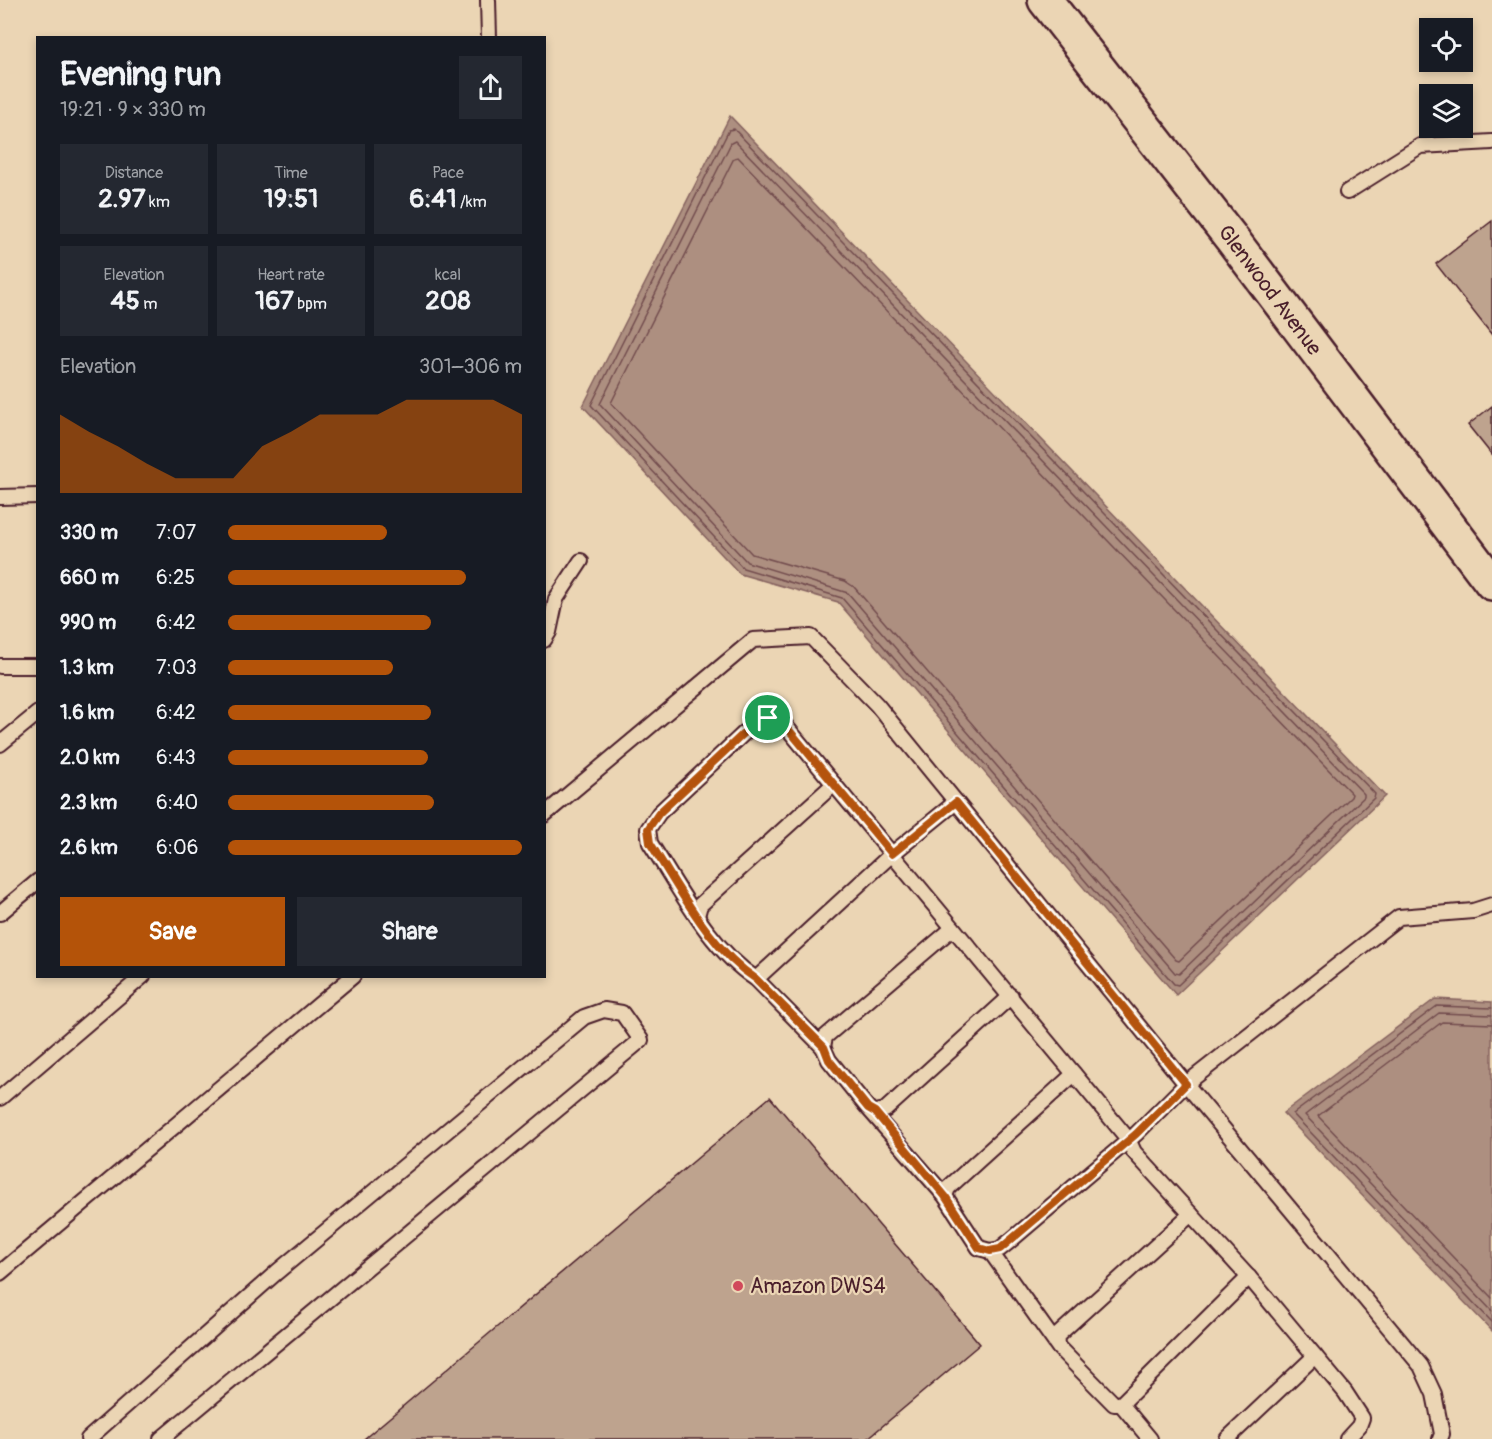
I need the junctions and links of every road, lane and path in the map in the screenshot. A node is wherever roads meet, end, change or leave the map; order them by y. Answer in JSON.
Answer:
{"nodes":[{"id":1,"x":488,"y":0,"type":"edge"},
{"id":2,"x":1045,"y":0,"type":"edge"},
{"id":3,"x":489,"y":36,"type":"edge"},
{"id":4,"x":1492,"y":142,"type":"edge"},
{"id":5,"x":1347,"y":192,"type":"dead end"},
{"id":6,"x":36,"y":496,"type":"edge"},
{"id":7,"x":0,"y":497,"type":"edge"},
{"id":8,"x":581,"y":561,"type":"dead end"},
{"id":9,"x":1492,"y":583,"type":"edge"},
{"id":10,"x":546,"y":637,"type":"edge"},
{"id":11,"x":0,"y":666,"type":"edge"},
{"id":12,"x":36,"y":666,"type":"edge"},
{"id":13,"x":36,"y":715,"type":"edge"},
{"id":14,"x":0,"y":744,"type":"edge"},
{"id":15,"x":834,"y":784,"type":"junction"},
{"id":16,"x":956,"y":802,"type":"junction"},
{"id":17,"x":546,"y":813,"type":"edge"},
{"id":18,"x":892,"y":854,"type":"junction"},
{"id":19,"x":36,"y":883,"type":"edge"},
{"id":20,"x":1492,"y":905,"type":"edge"},
{"id":21,"x":0,"y":913,"type":"edge"},
{"id":22,"x":698,"y":916,"type":"junction"},
{"id":23,"x":953,"y":928,"type":"junction"},
{"id":24,"x":141,"y":978,"type":"edge"},
{"id":25,"x":351,"y":978,"type":"edge"},
{"id":26,"x":756,"y":979,"type":"junction"},
{"id":27,"x":1011,"y":996,"type":"junction"},
{"id":28,"x":824,"y":1047,"type":"junction"},
{"id":29,"x":1074,"y":1074,"type":"junction"},
{"id":30,"x":1186,"y":1084,"type":"junction"},
{"id":31,"x":0,"y":1098,"type":"edge"},
{"id":32,"x":875,"y":1112,"type":"junction"},
{"id":33,"x":1128,"y":1139,"type":"junction"},
{"id":34,"x":945,"y":1196,"type":"junction"},
{"id":35,"x":1191,"y":1214,"type":"junction"},
{"id":36,"x":990,"y":1251,"type":"junction"},
{"id":37,"x":0,"y":1274,"type":"edge"},
{"id":38,"x":1249,"y":1277,"type":"junction"},
{"id":39,"x":1056,"y":1342,"type":"junction"},
{"id":40,"x":1315,"y":1356,"type":"junction"},
{"id":41,"x":1122,"y":1404,"type":"junction"},
{"id":42,"x":88,"y":1439,"type":"edge"},
{"id":43,"x":161,"y":1439,"type":"edge"},
{"id":44,"x":1150,"y":1439,"type":"edge"},
{"id":45,"x":1227,"y":1439,"type":"edge"},
{"id":46,"x":1347,"y":1439,"type":"edge"},
{"id":47,"x":1440,"y":1439,"type":"edge"}],
"edges":[{"from":1,"to":3,"type":"lane"},
{"from":2,"to":9,"type":"street","name":"Glenwood Avenue"},
{"from":4,"to":5,"type":"lane"},
{"from":6,"to":7,"type":"lane"},
{"from":8,"to":10,"type":"lane"},
{"from":11,"to":12,"type":"lane"},
{"from":13,"to":14,"type":"lane"},
{"from":15,"to":18,"type":"lane"},
{"from":15,"to":22,"type":"lane"},
{"from":15,"to":22,"type":"lane"},
{"from":16,"to":17,"type":"lane"},
{"from":16,"to":18,"type":"lane"},
{"from":16,"to":30,"type":"lane"},
{"from":18,"to":23,"type":"lane"},
{"from":18,"to":26,"type":"lane"},
{"from":19,"to":21,"type":"lane"},
{"from":20,"to":30,"type":"lane"},
{"from":22,"to":26,"type":"lane"},
{"from":23,"to":27,"type":"lane"},
{"from":23,"to":28,"type":"lane"},
{"from":24,"to":31,"type":"lane"},
{"from":25,"to":37,"type":"lane"},
{"from":26,"to":28,"type":"lane"},
{"from":27,"to":29,"type":"lane"},
{"from":27,"to":32,"type":"lane"},
{"from":28,"to":32,"type":"lane"},
{"from":29,"to":33,"type":"lane"},
{"from":29,"to":34,"type":"lane"},
{"from":30,"to":33,"type":"lane"},
{"from":30,"to":47,"type":"lane"},
{"from":32,"to":34,"type":"lane"},
{"from":33,"to":35,"type":"lane"},
{"from":33,"to":36,"type":"lane"},
{"from":34,"to":36,"type":"lane"},
{"from":35,"to":38,"type":"lane"},
{"from":35,"to":39,"type":"lane"},
{"from":36,"to":39,"type":"lane"},
{"from":38,"to":40,"type":"lane"},
{"from":38,"to":41,"type":"lane"},
{"from":39,"to":41,"type":"lane"},
{"from":40,"to":45,"type":"lane"},
{"from":40,"to":46,"type":"lane"},
{"from":41,"to":44,"type":"lane"},
{"from":42,"to":43,"type":"lane"}]}
